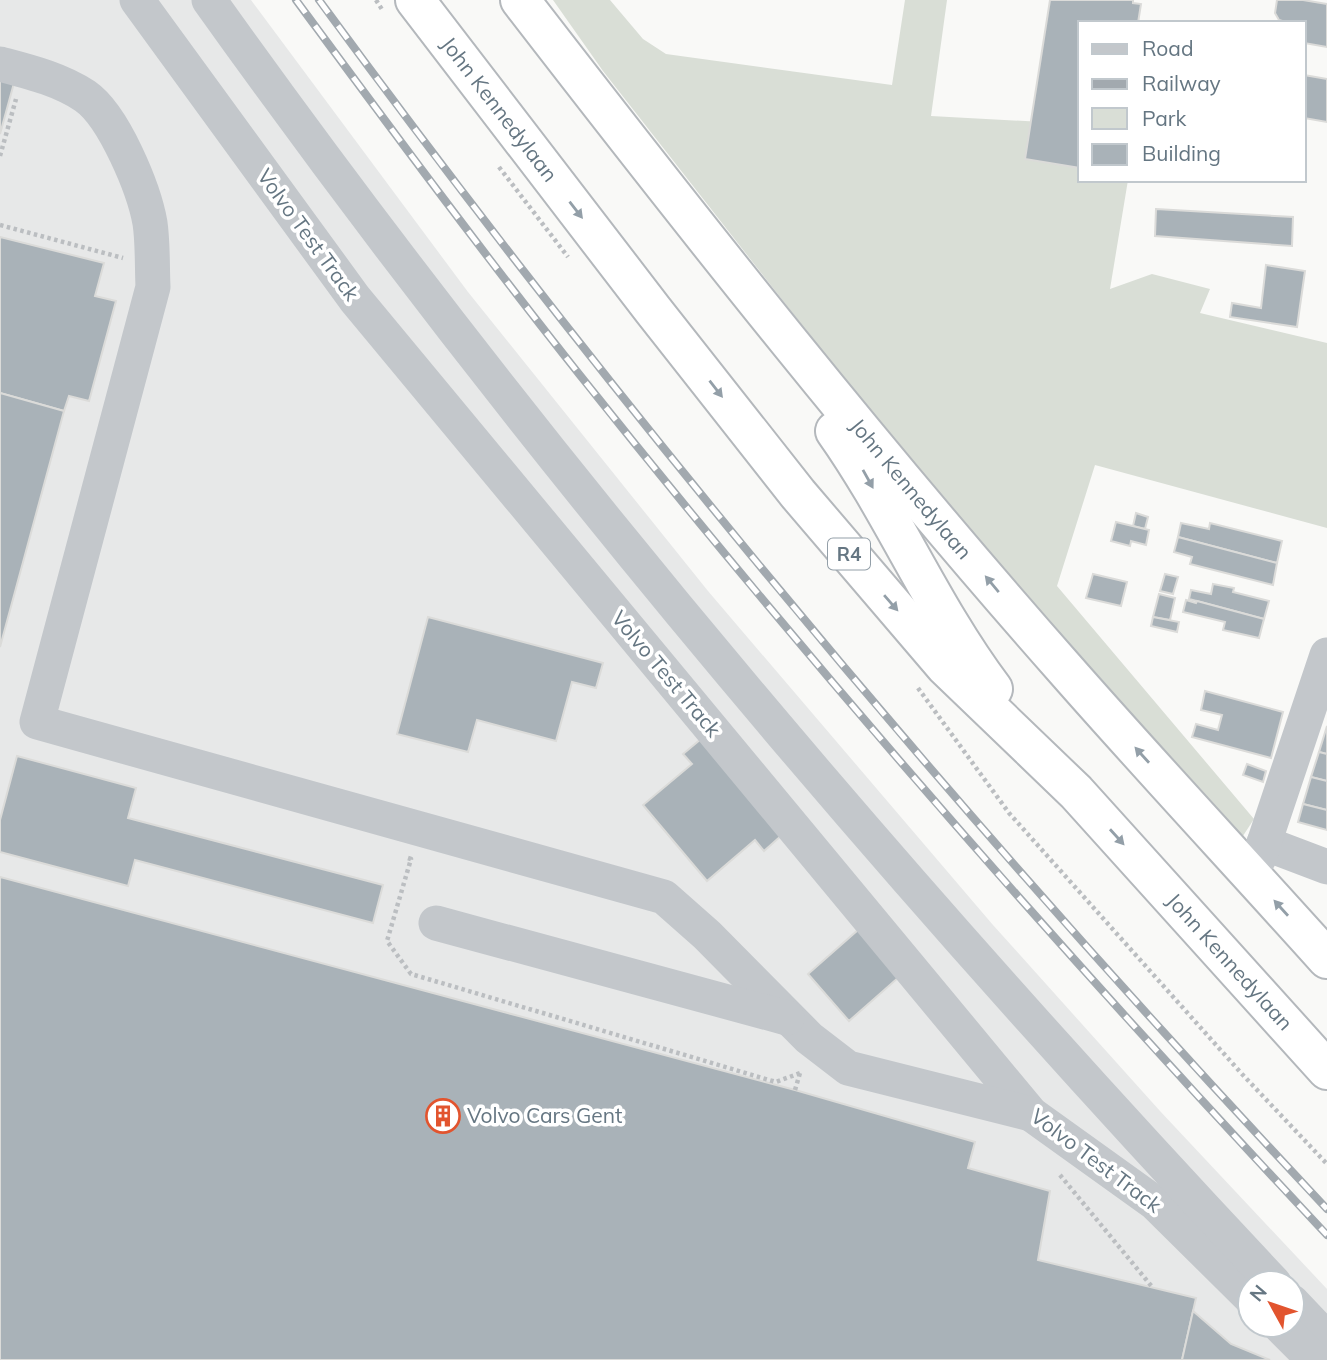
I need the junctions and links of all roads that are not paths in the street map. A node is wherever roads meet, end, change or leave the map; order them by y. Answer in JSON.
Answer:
{"nodes":[{"id":1,"x":137,"y":0,"type":"edge"},
{"id":2,"x":209,"y":0,"type":"edge"},
{"id":3,"x":415,"y":0,"type":"edge"},
{"id":4,"x":496,"y":0,"type":"edge"},
{"id":5,"x":520,"y":0,"type":"edge"},
{"id":6,"x":544,"y":0,"type":"edge"},
{"id":7,"x":12,"y":67,"type":"edge"},
{"id":8,"x":753,"y":298,"type":"junction"},
{"id":9,"x":1327,"y":655,"type":"edge"},
{"id":10,"x":1076,"y":792,"type":"junction"},
{"id":11,"x":1327,"y":867,"type":"edge"},
{"id":12,"x":436,"y":923,"type":"dead end"},
{"id":13,"x":1327,"y":959,"type":"edge"},
{"id":14,"x":790,"y":1019,"type":"junction"},
{"id":15,"x":1327,"y":1070,"type":"edge"},
{"id":16,"x":1031,"y":1114,"type":"junction"},
{"id":17,"x":1261,"y":1269,"type":"edge"},
{"id":18,"x":1236,"y":1283,"type":"edge"},
{"id":19,"x":1306,"y":1317,"type":"edge"},
{"id":20,"x":1293,"y":1339,"type":"edge"},
{"id":21,"x":1327,"y":1339,"type":"edge"},
{"id":22,"x":1314,"y":1360,"type":"edge"}],
"edges":[{"from":1,"to":16,"type":"street","name":"Volvo Test Track"},
{"from":2,"to":17,"type":"street","name":"Volvo Test Track"},
{"from":3,"to":10,"type":"highway","name":"John Kennedylaan","number":"R4","one_way":true},
{"from":4,"to":10,"type":"highway","name":"John Kennedylaan","number":"R4","one_way":true},
{"from":5,"to":8,"type":"highway","name":"John Kennedylaan"},
{"from":6,"to":8,"type":"highway"},
{"from":7,"to":14,"type":"street"},
{"from":13,"to":8,"type":"highway","name":"John Kennedylaan","one_way":true},
{"from":9,"to":11,"type":"street"},
{"from":10,"to":15,"type":"highway","name":"John Kennedylaan","number":"R4","one_way":true},
{"from":12,"to":14,"type":"street"},
{"from":14,"to":16,"type":"street"},
{"from":16,"to":18,"type":"street","name":"Volvo Test Track"},
{"from":19,"to":21,"type":"street"},
{"from":20,"to":22,"type":"street"}]}
